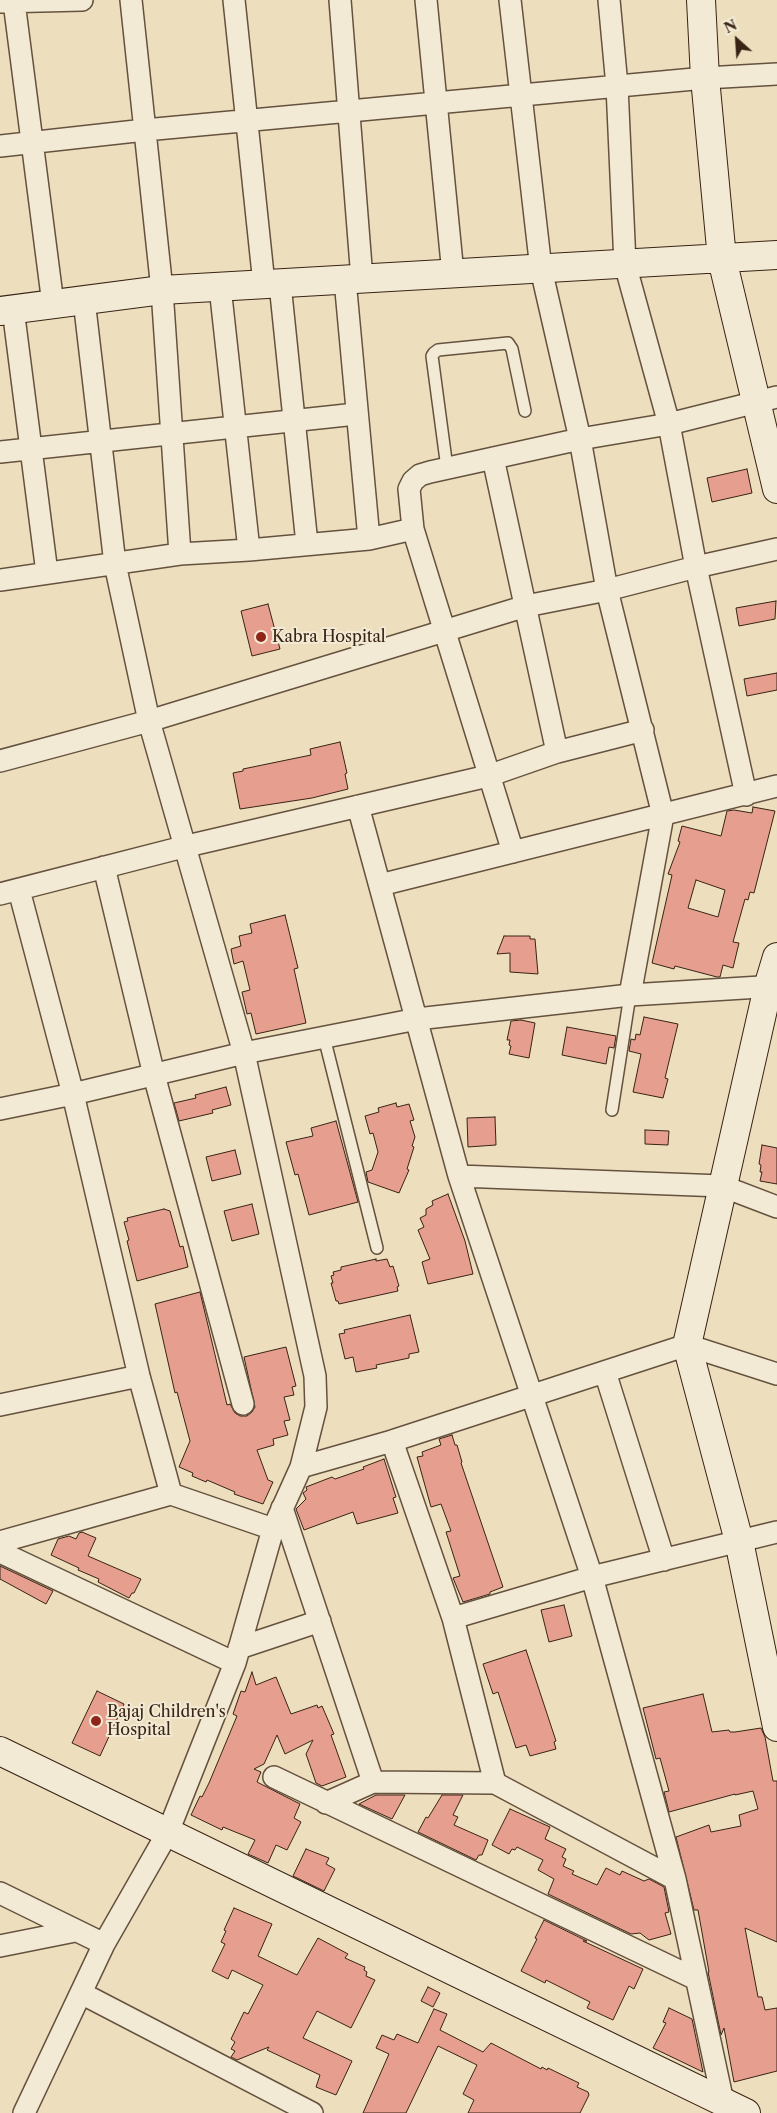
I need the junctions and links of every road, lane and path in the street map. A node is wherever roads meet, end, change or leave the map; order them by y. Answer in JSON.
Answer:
{"nodes":[{"id":1,"x":82,"y":0,"type":"edge"},
{"id":2,"x":131,"y":0,"type":"edge"},
{"id":3,"x":234,"y":0,"type":"edge"},
{"id":4,"x":340,"y":0,"type":"edge"},
{"id":5,"x":426,"y":0,"type":"edge"},
{"id":6,"x":510,"y":0,"type":"edge"},
{"id":7,"x":609,"y":0,"type":"edge"},
{"id":8,"x":701,"y":0,"type":"edge"},
{"id":9,"x":20,"y":1,"type":"edge"},
{"id":10,"x":777,"y":74,"type":"edge"},
{"id":11,"x":705,"y":78,"type":"junction"},
{"id":12,"x":617,"y":86,"type":"junction"},
{"id":13,"x":522,"y":95,"type":"junction"},
{"id":14,"x":436,"y":103,"type":"junction"},
{"id":15,"x":350,"y":111,"type":"junction"},
{"id":16,"x":247,"y":121,"type":"junction"},
{"id":17,"x":145,"y":130,"type":"junction"},
{"id":18,"x":32,"y":142,"type":"junction"},
{"id":19,"x":0,"y":146,"type":"edge"},
{"id":20,"x":777,"y":255,"type":"edge"},
{"id":21,"x":722,"y":259,"type":"junction"},
{"id":22,"x":625,"y":264,"type":"junction"},
{"id":23,"x":541,"y":269,"type":"junction"},
{"id":24,"x":453,"y":274,"type":"junction"},
{"id":25,"x":354,"y":280,"type":"junction"},
{"id":26,"x":272,"y":284,"type":"junction"},
{"id":27,"x":220,"y":287,"type":"junction"},
{"id":28,"x":162,"y":290,"type":"junction"},
{"id":29,"x":84,"y":300,"type":"junction"},
{"id":30,"x":53,"y":304,"type":"junction"},
{"id":31,"x":7,"y":310,"type":"edge"},
{"id":32,"x":767,"y":399,"type":"edge"},
{"id":33,"x":525,"y":411,"type":"dead end"},
{"id":34,"x":356,"y":414,"type":"junction"},
{"id":35,"x":294,"y":422,"type":"junction"},
{"id":36,"x":669,"y":424,"type":"junction"},
{"id":37,"x":235,"y":427,"type":"junction"},
{"id":38,"x":172,"y":432,"type":"junction"},
{"id":39,"x":580,"y":439,"type":"junction"},
{"id":40,"x":100,"y":440,"type":"junction"},
{"id":41,"x":31,"y":448,"type":"junction"},
{"id":42,"x":0,"y":452,"type":"edge"},
{"id":43,"x":493,"y":458,"type":"junction"},
{"id":44,"x":447,"y":468,"type":"junction"},
{"id":45,"x":777,"y":489,"type":"edge"},
{"id":46,"x":413,"y":529,"type":"junction"},
{"id":47,"x":369,"y":538,"type":"junction"},
{"id":48,"x":307,"y":544,"type":"junction"},
{"id":49,"x":249,"y":550,"type":"junction"},
{"id":50,"x":777,"y":550,"type":"edge"},
{"id":51,"x":180,"y":554,"type":"junction"},
{"id":52,"x":115,"y":564,"type":"junction"},
{"id":53,"x":696,"y":567,"type":"junction"},
{"id":54,"x":47,"y":573,"type":"junction"},
{"id":55,"x":0,"y":580,"type":"edge"},
{"id":56,"x":607,"y":590,"type":"junction"},
{"id":57,"x":526,"y":606,"type":"junction"},
{"id":58,"x":446,"y":630,"type":"junction"},
{"id":59,"x":150,"y":721,"type":"junction"},
{"id":60,"x":643,"y":730,"type":"junction"},
{"id":61,"x":557,"y":752,"type":"junction"},
{"id":62,"x":0,"y":761,"type":"edge"},
{"id":63,"x":488,"y":776,"type":"junction"},
{"id":64,"x":777,"y":786,"type":"edge"},
{"id":65,"x":746,"y":795,"type":"junction"},
{"id":66,"x":358,"y":806,"type":"junction"},
{"id":67,"x":663,"y":815,"type":"junction"},
{"id":68,"x":186,"y":846,"type":"junction"},
{"id":69,"x":513,"y":852,"type":"junction"},
{"id":70,"x":104,"y":868,"type":"junction"},
{"id":71,"x":380,"y":886,"type":"junction"},
{"id":72,"x":9,"y":892,"type":"edge"},
{"id":73,"x":777,"y":957,"type":"edge"},
{"id":74,"x":773,"y":986,"type":"edge"},
{"id":75,"x":630,"y":995,"type":"junction"},
{"id":76,"x":417,"y":1020,"type":"junction"},
{"id":77,"x":324,"y":1037,"type":"junction"},
{"id":78,"x":244,"y":1053,"type":"junction"},
{"id":79,"x":154,"y":1075,"type":"junction"},
{"id":80,"x":73,"y":1094,"type":"junction"},
{"id":81,"x":0,"y":1109,"type":"edge"},
{"id":82,"x":612,"y":1110,"type":"dead end"},
{"id":83,"x":459,"y":1176,"type":"junction"},
{"id":84,"x":722,"y":1186,"type":"junction"},
{"id":85,"x":777,"y":1207,"type":"edge"},
{"id":86,"x":377,"y":1248,"type":"dead end"},
{"id":87,"x":686,"y":1345,"type":"junction"},
{"id":88,"x":605,"y":1372,"type":"junction"},
{"id":89,"x":777,"y":1374,"type":"edge"},
{"id":90,"x":139,"y":1376,"type":"junction"},
{"id":91,"x":533,"y":1396,"type":"junction"},
{"id":92,"x":243,"y":1404,"type":"dead end"},
{"id":93,"x":0,"y":1405,"type":"edge"},
{"id":94,"x":392,"y":1441,"type":"junction"},
{"id":95,"x":301,"y":1467,"type":"junction"},
{"id":96,"x":171,"y":1494,"type":"junction"},
{"id":97,"x":282,"y":1508,"type":"junction"},
{"id":98,"x":273,"y":1529,"type":"junction"},
{"id":99,"x":777,"y":1532,"type":"edge"},
{"id":100,"x":739,"y":1541,"type":"junction"},
{"id":101,"x":0,"y":1542,"type":"edge"},
{"id":102,"x":0,"y":1552,"type":"edge"},
{"id":103,"x":664,"y":1560,"type":"junction"},
{"id":104,"x":592,"y":1577,"type":"junction"},
{"id":105,"x":452,"y":1618,"type":"junction"},
{"id":106,"x":320,"y":1621,"type":"junction"},
{"id":107,"x":237,"y":1655,"type":"junction"},
{"id":108,"x":774,"y":1695,"type":"edge"},
{"id":109,"x":777,"y":1727,"type":"edge"},
{"id":110,"x":0,"y":1751,"type":"edge"},
{"id":111,"x":274,"y":1777,"type":"dead end"},
{"id":112,"x":373,"y":1782,"type":"junction"},
{"id":113,"x":496,"y":1783,"type":"junction"},
{"id":114,"x":326,"y":1803,"type":"junction"},
{"id":115,"x":168,"y":1832,"type":"junction"},
{"id":116,"x":674,"y":1879,"type":"junction"},
{"id":117,"x":0,"y":1893,"type":"edge"},
{"id":118,"x":75,"y":1931,"type":"junction"},
{"id":119,"x":104,"y":1944,"type":"junction"},
{"id":120,"x":0,"y":1946,"type":"edge"},
{"id":121,"x":696,"y":1979,"type":"junction"},
{"id":122,"x":81,"y":1993,"type":"junction"},
{"id":123,"x":736,"y":2109,"type":"edge"},
{"id":124,"x":24,"y":2113,"type":"edge"},
{"id":125,"x":312,"y":2113,"type":"edge"}],
"edges":[{"from":1,"to":9,"type":"street"},
{"from":2,"to":17,"type":"street"},
{"from":3,"to":16,"type":"street"},
{"from":4,"to":15,"type":"street"},
{"from":5,"to":14,"type":"street"},
{"from":6,"to":13,"type":"street"},
{"from":7,"to":12,"type":"street"},
{"from":8,"to":11,"type":"main road"},
{"from":9,"to":18,"type":"street"},
{"from":10,"to":11,"type":"street"},
{"from":11,"to":12,"type":"street"},
{"from":11,"to":21,"type":"main road"},
{"from":12,"to":13,"type":"street"},
{"from":12,"to":22,"type":"street"},
{"from":13,"to":14,"type":"street"},
{"from":13,"to":23,"type":"street"},
{"from":14,"to":15,"type":"street"},
{"from":14,"to":24,"type":"street"},
{"from":15,"to":16,"type":"street"},
{"from":15,"to":25,"type":"street"},
{"from":16,"to":17,"type":"street"},
{"from":16,"to":26,"type":"street"},
{"from":17,"to":18,"type":"street"},
{"from":17,"to":28,"type":"street"},
{"from":18,"to":19,"type":"street"},
{"from":18,"to":30,"type":"street"},
{"from":20,"to":21,"type":"main road"},
{"from":21,"to":22,"type":"main road"},
{"from":21,"to":32,"type":"main road"},
{"from":22,"to":23,"type":"main road"},
{"from":22,"to":36,"type":"street"},
{"from":23,"to":24,"type":"main road"},
{"from":23,"to":39,"type":"street"},
{"from":24,"to":25,"type":"main road"},
{"from":25,"to":26,"type":"main road"},
{"from":25,"to":34,"type":"street"},
{"from":26,"to":27,"type":"main road"},
{"from":26,"to":35,"type":"street"},
{"from":27,"to":28,"type":"main road"},
{"from":27,"to":37,"type":"street"},
{"from":28,"to":29,"type":"main road"},
{"from":28,"to":38,"type":"street"},
{"from":29,"to":30,"type":"main road"},
{"from":29,"to":40,"type":"street"},
{"from":30,"to":31,"type":"main road"},
{"from":31,"to":41,"type":"street"},
{"from":32,"to":36,"type":"street"},
{"from":32,"to":45,"type":"main road"},
{"from":33,"to":44,"type":"lane"},
{"from":34,"to":35,"type":"street"},
{"from":34,"to":47,"type":"street"},
{"from":35,"to":37,"type":"street"},
{"from":35,"to":48,"type":"street"},
{"from":36,"to":39,"type":"street"},
{"from":36,"to":53,"type":"street"},
{"from":37,"to":38,"type":"street"},
{"from":37,"to":49,"type":"street"},
{"from":38,"to":40,"type":"street"},
{"from":38,"to":51,"type":"street"},
{"from":39,"to":43,"type":"street"},
{"from":39,"to":56,"type":"street"},
{"from":40,"to":41,"type":"street"},
{"from":40,"to":52,"type":"street"},
{"from":41,"to":42,"type":"street"},
{"from":41,"to":54,"type":"street"},
{"from":43,"to":44,"type":"street"},
{"from":43,"to":57,"type":"street"},
{"from":44,"to":46,"type":"street"},
{"from":46,"to":47,"type":"street"},
{"from":46,"to":58,"type":"street"},
{"from":47,"to":48,"type":"street"},
{"from":48,"to":49,"type":"street"},
{"from":49,"to":51,"type":"street"},
{"from":50,"to":53,"type":"street"},
{"from":51,"to":52,"type":"street"},
{"from":52,"to":54,"type":"street"},
{"from":52,"to":59,"type":"street"},
{"from":53,"to":56,"type":"street"},
{"from":53,"to":65,"type":"street"},
{"from":54,"to":55,"type":"street"},
{"from":56,"to":57,"type":"street"},
{"from":56,"to":60,"type":"street"},
{"from":57,"to":58,"type":"street"},
{"from":57,"to":61,"type":"street"},
{"from":58,"to":59,"type":"street"},
{"from":58,"to":63,"type":"street"},
{"from":59,"to":62,"type":"street"},
{"from":59,"to":68,"type":"street"},
{"from":60,"to":61,"type":"street"},
{"from":60,"to":67,"type":"street"},
{"from":61,"to":63,"type":"street"},
{"from":63,"to":66,"type":"street"},
{"from":63,"to":69,"type":"street"},
{"from":64,"to":65,"type":"street"},
{"from":65,"to":67,"type":"street"},
{"from":66,"to":68,"type":"street"},
{"from":66,"to":71,"type":"street"},
{"from":67,"to":69,"type":"street"},
{"from":67,"to":75,"type":"street"},
{"from":68,"to":70,"type":"street"},
{"from":68,"to":78,"type":"street"},
{"from":69,"to":71,"type":"street"},
{"from":70,"to":72,"type":"street"},
{"from":70,"to":79,"type":"street"},
{"from":71,"to":76,"type":"street"},
{"from":72,"to":80,"type":"street"},
{"from":73,"to":74,"type":"main road"},
{"from":74,"to":75,"type":"street"},
{"from":74,"to":84,"type":"main road"},
{"from":75,"to":76,"type":"street"},
{"from":75,"to":82,"type":"lane"},
{"from":76,"to":77,"type":"street"},
{"from":76,"to":83,"type":"street"},
{"from":77,"to":78,"type":"street"},
{"from":77,"to":86,"type":"lane"},
{"from":78,"to":79,"type":"street"},
{"from":78,"to":95,"type":"street"},
{"from":79,"to":80,"type":"street"},
{"from":79,"to":92,"type":"street"},
{"from":80,"to":81,"type":"street"},
{"from":80,"to":90,"type":"street"},
{"from":83,"to":84,"type":"street"},
{"from":83,"to":91,"type":"street"},
{"from":84,"to":85,"type":"street"},
{"from":84,"to":87,"type":"main road"},
{"from":87,"to":88,"type":"street"},
{"from":87,"to":89,"type":"street"},
{"from":87,"to":100,"type":"main road"},
{"from":88,"to":91,"type":"street"},
{"from":88,"to":103,"type":"street"},
{"from":90,"to":93,"type":"street"},
{"from":90,"to":96,"type":"street"},
{"from":91,"to":94,"type":"street"},
{"from":91,"to":104,"type":"street"},
{"from":94,"to":95,"type":"street"},
{"from":94,"to":105,"type":"street"},
{"from":95,"to":97,"type":"street"},
{"from":96,"to":98,"type":"street"},
{"from":96,"to":101,"type":"street"},
{"from":97,"to":98,"type":"street"},
{"from":97,"to":106,"type":"street"},
{"from":98,"to":107,"type":"street"},
{"from":99,"to":100,"type":"street"},
{"from":100,"to":103,"type":"street"},
{"from":100,"to":108,"type":"main road"},
{"from":102,"to":107,"type":"street"},
{"from":103,"to":104,"type":"street"},
{"from":104,"to":105,"type":"street"},
{"from":104,"to":116,"type":"street"},
{"from":105,"to":113,"type":"street"},
{"from":106,"to":107,"type":"street"},
{"from":106,"to":112,"type":"street"},
{"from":107,"to":115,"type":"street"},
{"from":108,"to":109,"type":"main road"},
{"from":110,"to":115,"type":"main road"},
{"from":111,"to":114,"type":"street"},
{"from":112,"to":113,"type":"street"},
{"from":112,"to":114,"type":"street"},
{"from":113,"to":116,"type":"street"},
{"from":114,"to":121,"type":"street"},
{"from":115,"to":119,"type":"street"},
{"from":115,"to":123,"type":"main road"},
{"from":116,"to":121,"type":"street"},
{"from":117,"to":118,"type":"street"},
{"from":118,"to":119,"type":"street"},
{"from":118,"to":120,"type":"street"},
{"from":119,"to":122,"type":"street"},
{"from":121,"to":123,"type":"street"},
{"from":122,"to":124,"type":"street"},
{"from":122,"to":125,"type":"street"}]}
